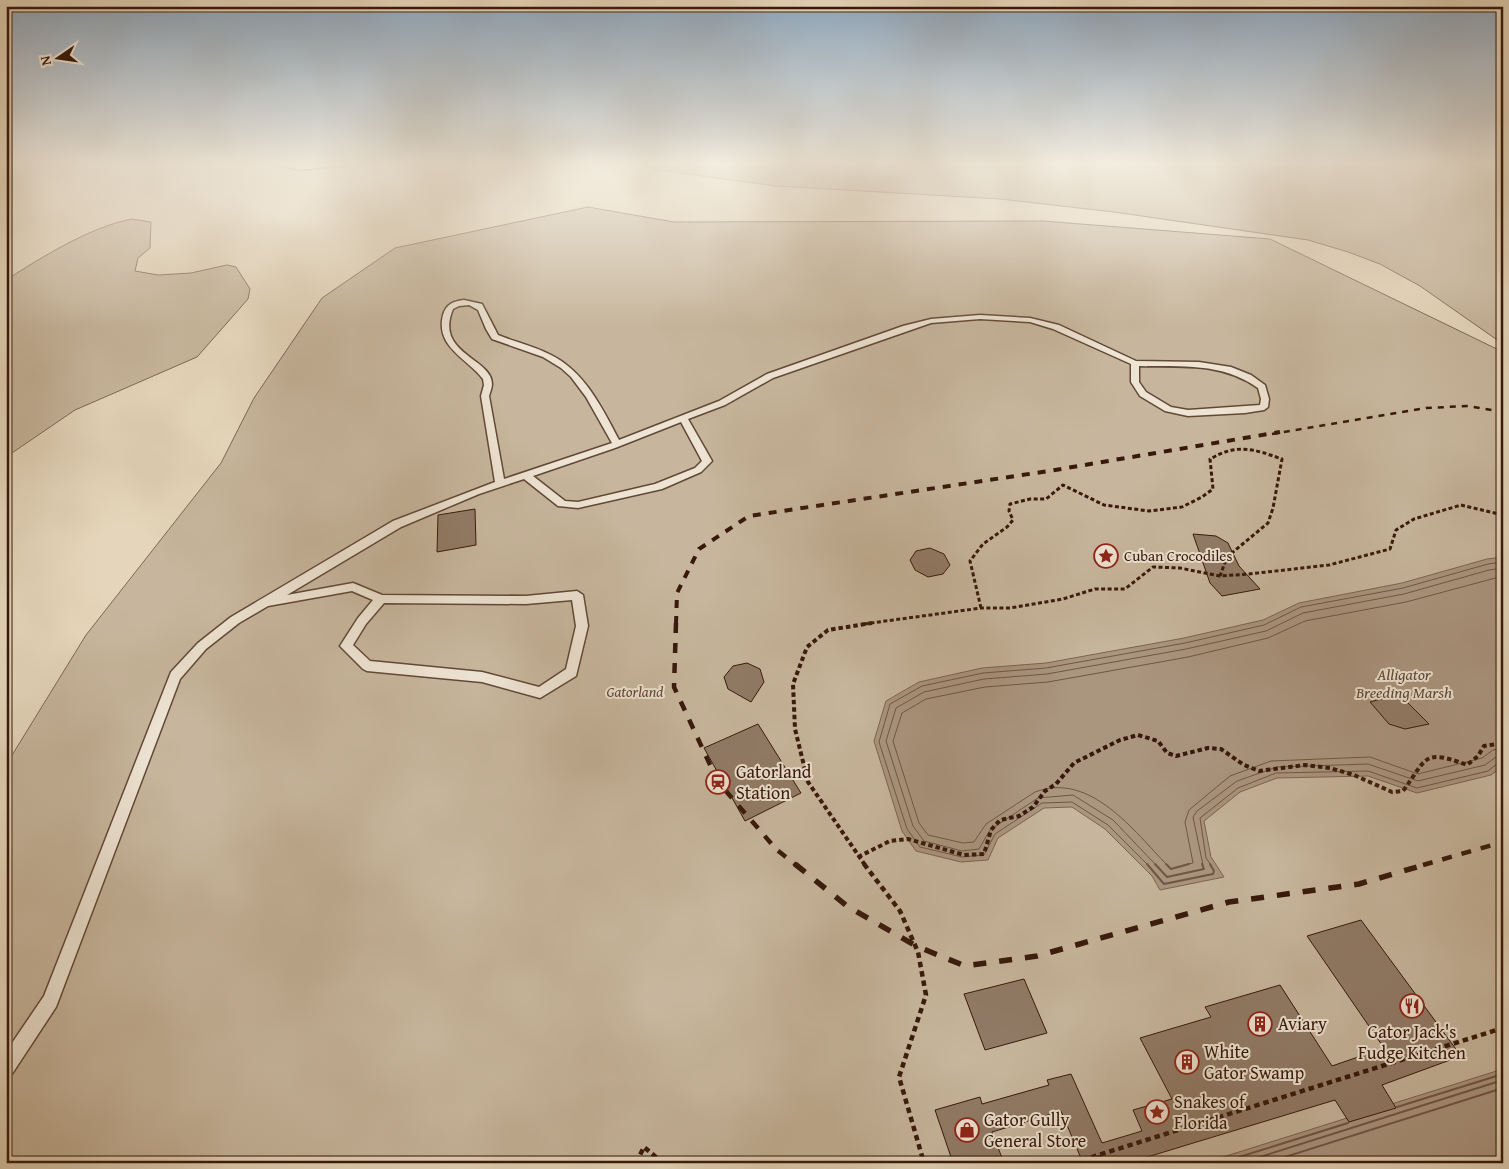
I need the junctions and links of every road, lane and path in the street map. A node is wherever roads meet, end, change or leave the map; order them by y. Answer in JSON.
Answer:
{"nodes":[{"id":1,"x":1134,"y":363,"type":"junction"},
{"id":2,"x":683,"y":418,"type":"junction"},
{"id":3,"x":617,"y":444,"type":"junction"},
{"id":4,"x":525,"y":475,"type":"junction"},
{"id":5,"x":500,"y":483,"type":"junction"},
{"id":6,"x":1503,"y":515,"type":"edge"},
{"id":7,"x":1220,"y":576,"type":"junction"},
{"id":8,"x":380,"y":599,"type":"junction"},
{"id":9,"x":263,"y":603,"type":"junction"},
{"id":10,"x":981,"y":608,"type":"junction"},
{"id":11,"x":1503,"y":743,"type":"edge"},
{"id":12,"x":858,"y":857,"type":"junction"},
{"id":13,"x":1503,"y":1028,"type":"edge"},
{"id":14,"x":6,"y":1068,"type":"edge"},
{"id":15,"x":1099,"y":1155,"type":"junction"},
{"id":16,"x":636,"y":1163,"type":"edge"},
{"id":17,"x":663,"y":1163,"type":"edge"},
{"id":18,"x":924,"y":1163,"type":"edge"},
{"id":19,"x":1073,"y":1163,"type":"edge"},
{"id":20,"x":1102,"y":1163,"type":"edge"}],
"edges":[{"from":1,"to":1,"type":"lane"},
{"from":1,"to":2,"type":"lane"},
{"from":2,"to":3,"type":"lane"},
{"from":2,"to":4,"type":"lane"},
{"from":3,"to":4,"type":"lane"},
{"from":3,"to":5,"type":"lane"},
{"from":4,"to":5,"type":"lane"},
{"from":5,"to":9,"type":"lane"},
{"from":6,"to":7,"type":"path"},
{"from":7,"to":10,"type":"path"},
{"from":7,"to":10,"type":"path"},
{"from":8,"to":8,"type":"lane"},
{"from":8,"to":9,"type":"lane"},
{"from":9,"to":14,"type":"lane"},
{"from":10,"to":12,"type":"path"},
{"from":11,"to":12,"type":"path"},
{"from":12,"to":18,"type":"path"},
{"from":13,"to":15,"type":"path"},
{"from":15,"to":19,"type":"path"},
{"from":15,"to":20,"type":"path"},
{"from":16,"to":17,"type":"path"}]}
